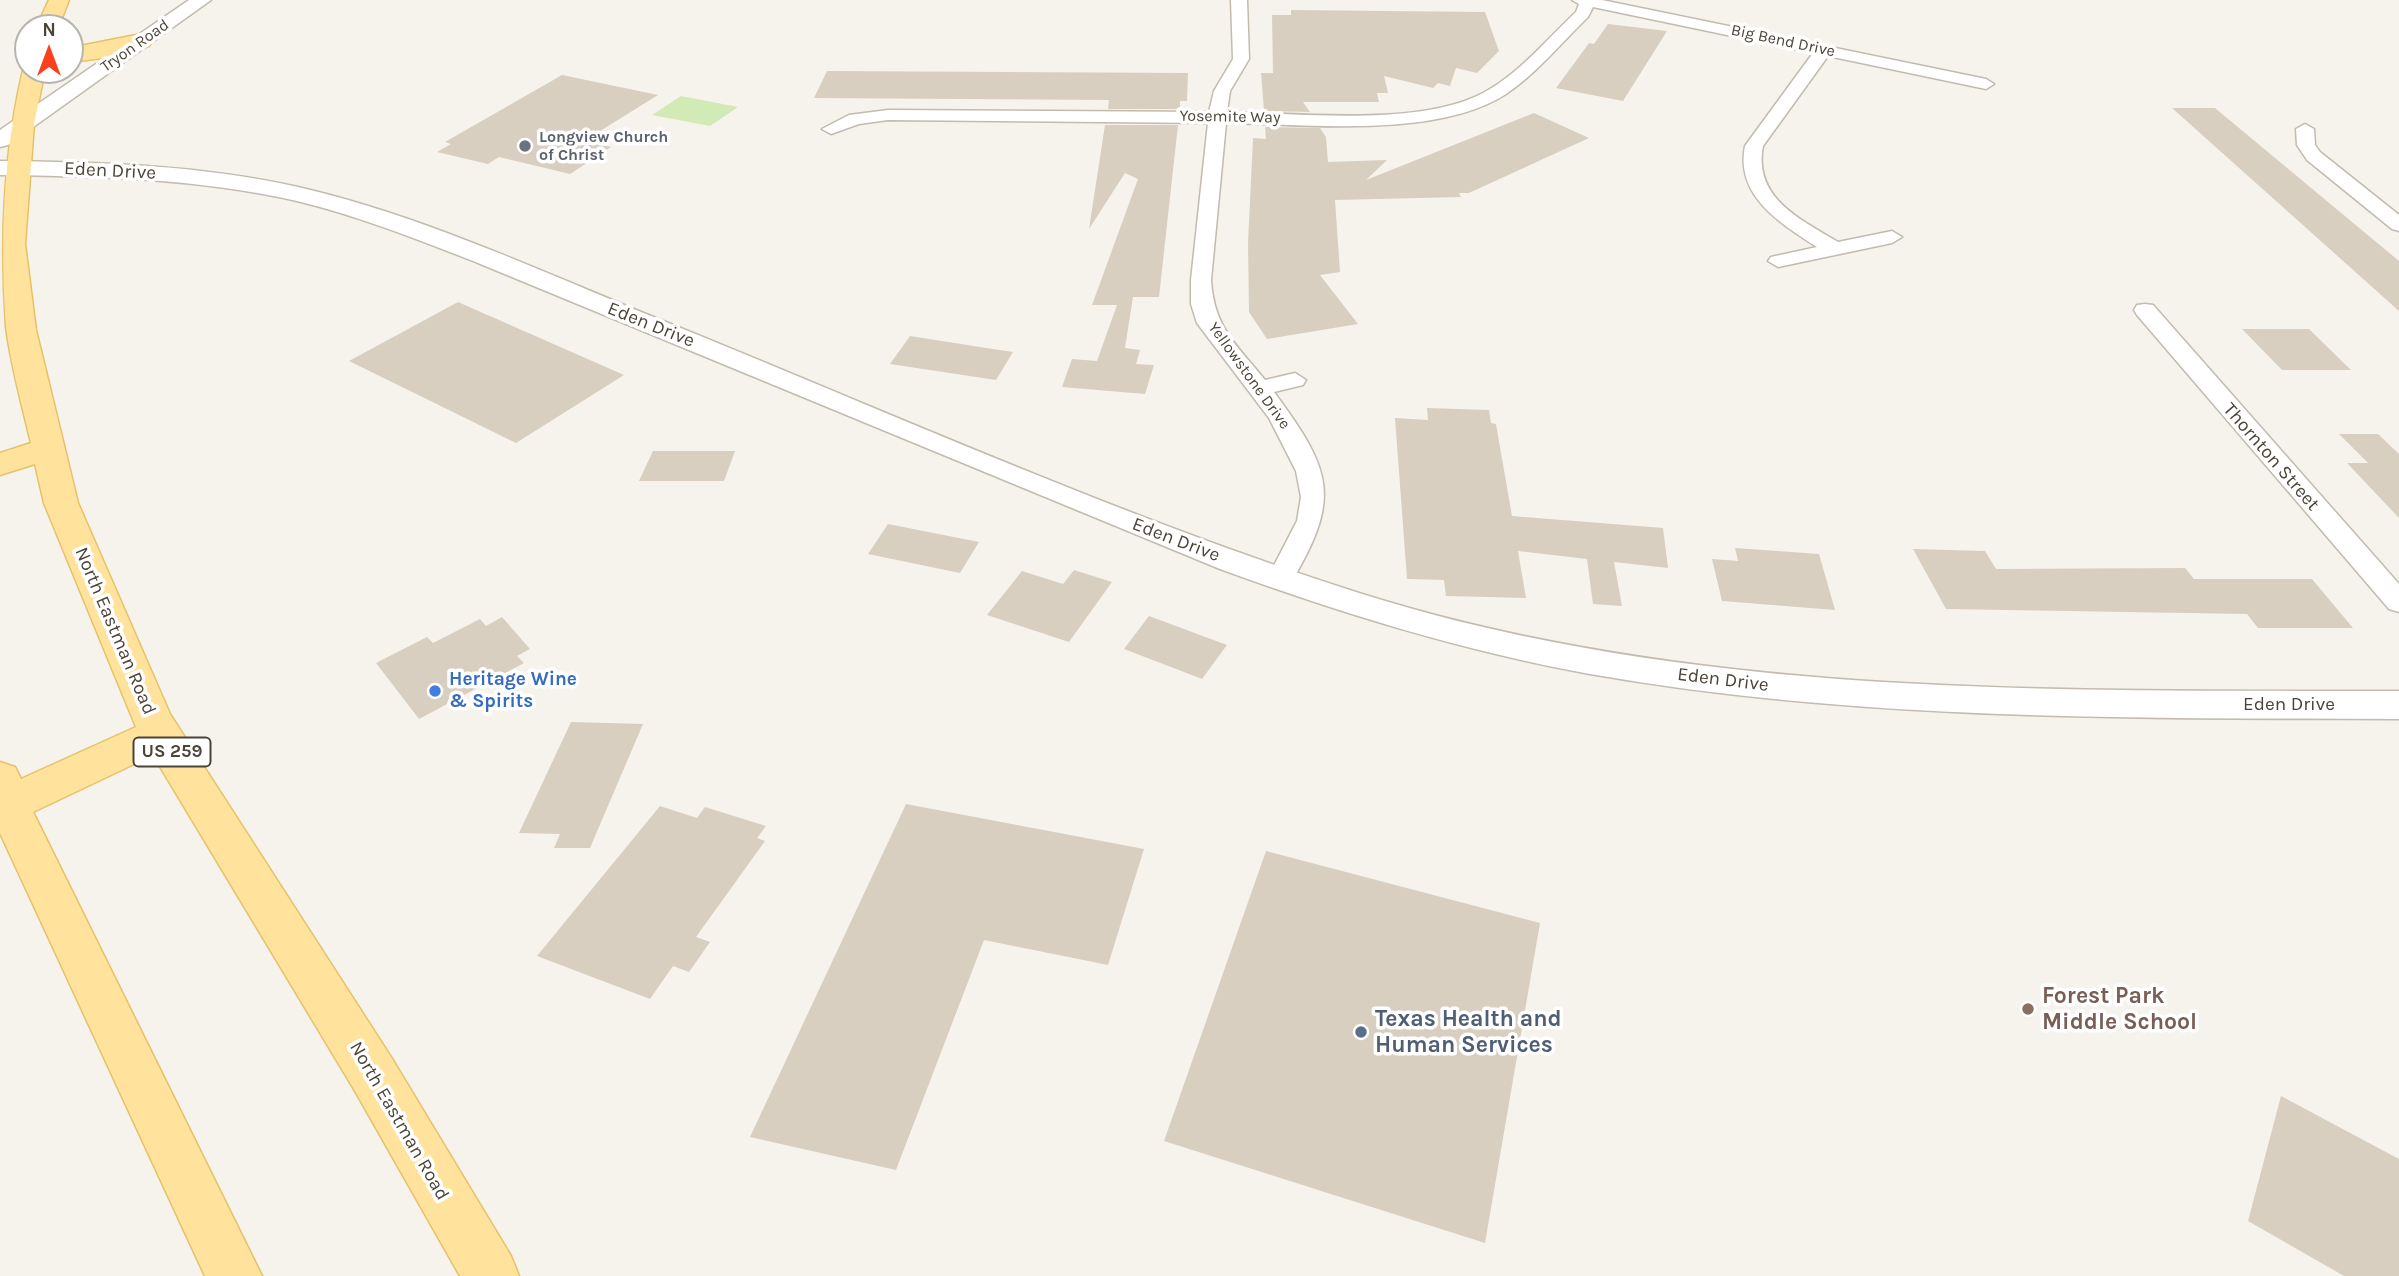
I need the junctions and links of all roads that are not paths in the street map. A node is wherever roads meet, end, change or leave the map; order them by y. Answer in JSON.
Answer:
{"nodes":[{"id":1,"x":202,"y":0,"type":"edge"},
{"id":2,"x":1239,"y":0,"type":"edge"},
{"id":3,"x":1584,"y":1,"type":"edge"},
{"id":4,"x":141,"y":41,"type":"junction"},
{"id":5,"x":1824,"y":50,"type":"junction"},
{"id":6,"x":84,"y":53,"type":"edge"},
{"id":7,"x":31,"y":84,"type":"edge"},
{"id":8,"x":1986,"y":84,"type":"dead end"},
{"id":9,"x":1218,"y":117,"type":"junction"},
{"id":10,"x":22,"y":124,"type":"junction"},
{"id":11,"x":831,"y":129,"type":"dead end"},
{"id":12,"x":2305,"y":129,"type":"dead end"},
{"id":13,"x":6,"y":158,"type":"edge"},
{"id":14,"x":2399,"y":225,"type":"edge"},
{"id":15,"x":1892,"y":237,"type":"dead end"},
{"id":16,"x":1833,"y":248,"type":"junction"},
{"id":17,"x":1779,"y":261,"type":"dead end"},
{"id":18,"x":2145,"y":310,"type":"dead end"},
{"id":19,"x":1295,"y":380,"type":"dead end"},
{"id":20,"x":1257,"y":389,"type":"junction"},
{"id":21,"x":50,"y":448,"type":"junction"},
{"id":22,"x":0,"y":464,"type":"edge"},
{"id":23,"x":1280,"y":579,"type":"junction"},
{"id":24,"x":2399,"y":603,"type":"edge"},
{"id":25,"x":2399,"y":705,"type":"edge"},
{"id":26,"x":161,"y":733,"type":"junction"},
{"id":27,"x":4,"y":792,"type":"edge"},
{"id":28,"x":234,"y":1276,"type":"edge"},
{"id":29,"x":491,"y":1276,"type":"edge"}],
"edges":[{"from":1,"to":4,"type":"street","name":"Tryon Road"},
{"from":2,"to":9,"type":"street","name":"Yellowstone Drive"},
{"from":3,"to":5,"type":"street","name":"Big Bend Drive"},
{"from":3,"to":9,"type":"street","name":"Yosemite Way"},
{"from":4,"to":6,"type":"main road"},
{"from":4,"to":10,"type":"street","name":"Tryon Road"},
{"from":5,"to":8,"type":"street","name":"Big Bend Drive"},
{"from":5,"to":16,"type":"street"},
{"from":7,"to":10,"type":"main road","name":"North Eastman Road","number":"US 259"},
{"from":9,"to":11,"type":"street","name":"Yosemite Way"},
{"from":9,"to":20,"type":"street","name":"Yellowstone Drive"},
{"from":10,"to":13,"type":"main road","name":"North Eastman Road","number":"US 259"},
{"from":10,"to":13,"type":"street","name":"Tryon Road"},
{"from":12,"to":14,"type":"street"},
{"from":13,"to":21,"type":"main road","name":"North Eastman Road","number":"US 259"},
{"from":13,"to":23,"type":"street","name":"Eden Drive"},
{"from":15,"to":16,"type":"street"},
{"from":16,"to":17,"type":"street"},
{"from":18,"to":24,"type":"street","name":"Thornton Street"},
{"from":19,"to":20,"type":"street"},
{"from":20,"to":23,"type":"street","name":"Yellowstone Drive"},
{"from":21,"to":22,"type":"main road"},
{"from":21,"to":26,"type":"main road","name":"North Eastman Road","number":"US 259"},
{"from":23,"to":25,"type":"street","name":"Eden Drive"},
{"from":26,"to":27,"type":"main road"},
{"from":26,"to":29,"type":"main road","name":"North Eastman Road","number":"US 259"},
{"from":27,"to":28,"type":"main road"}]}
